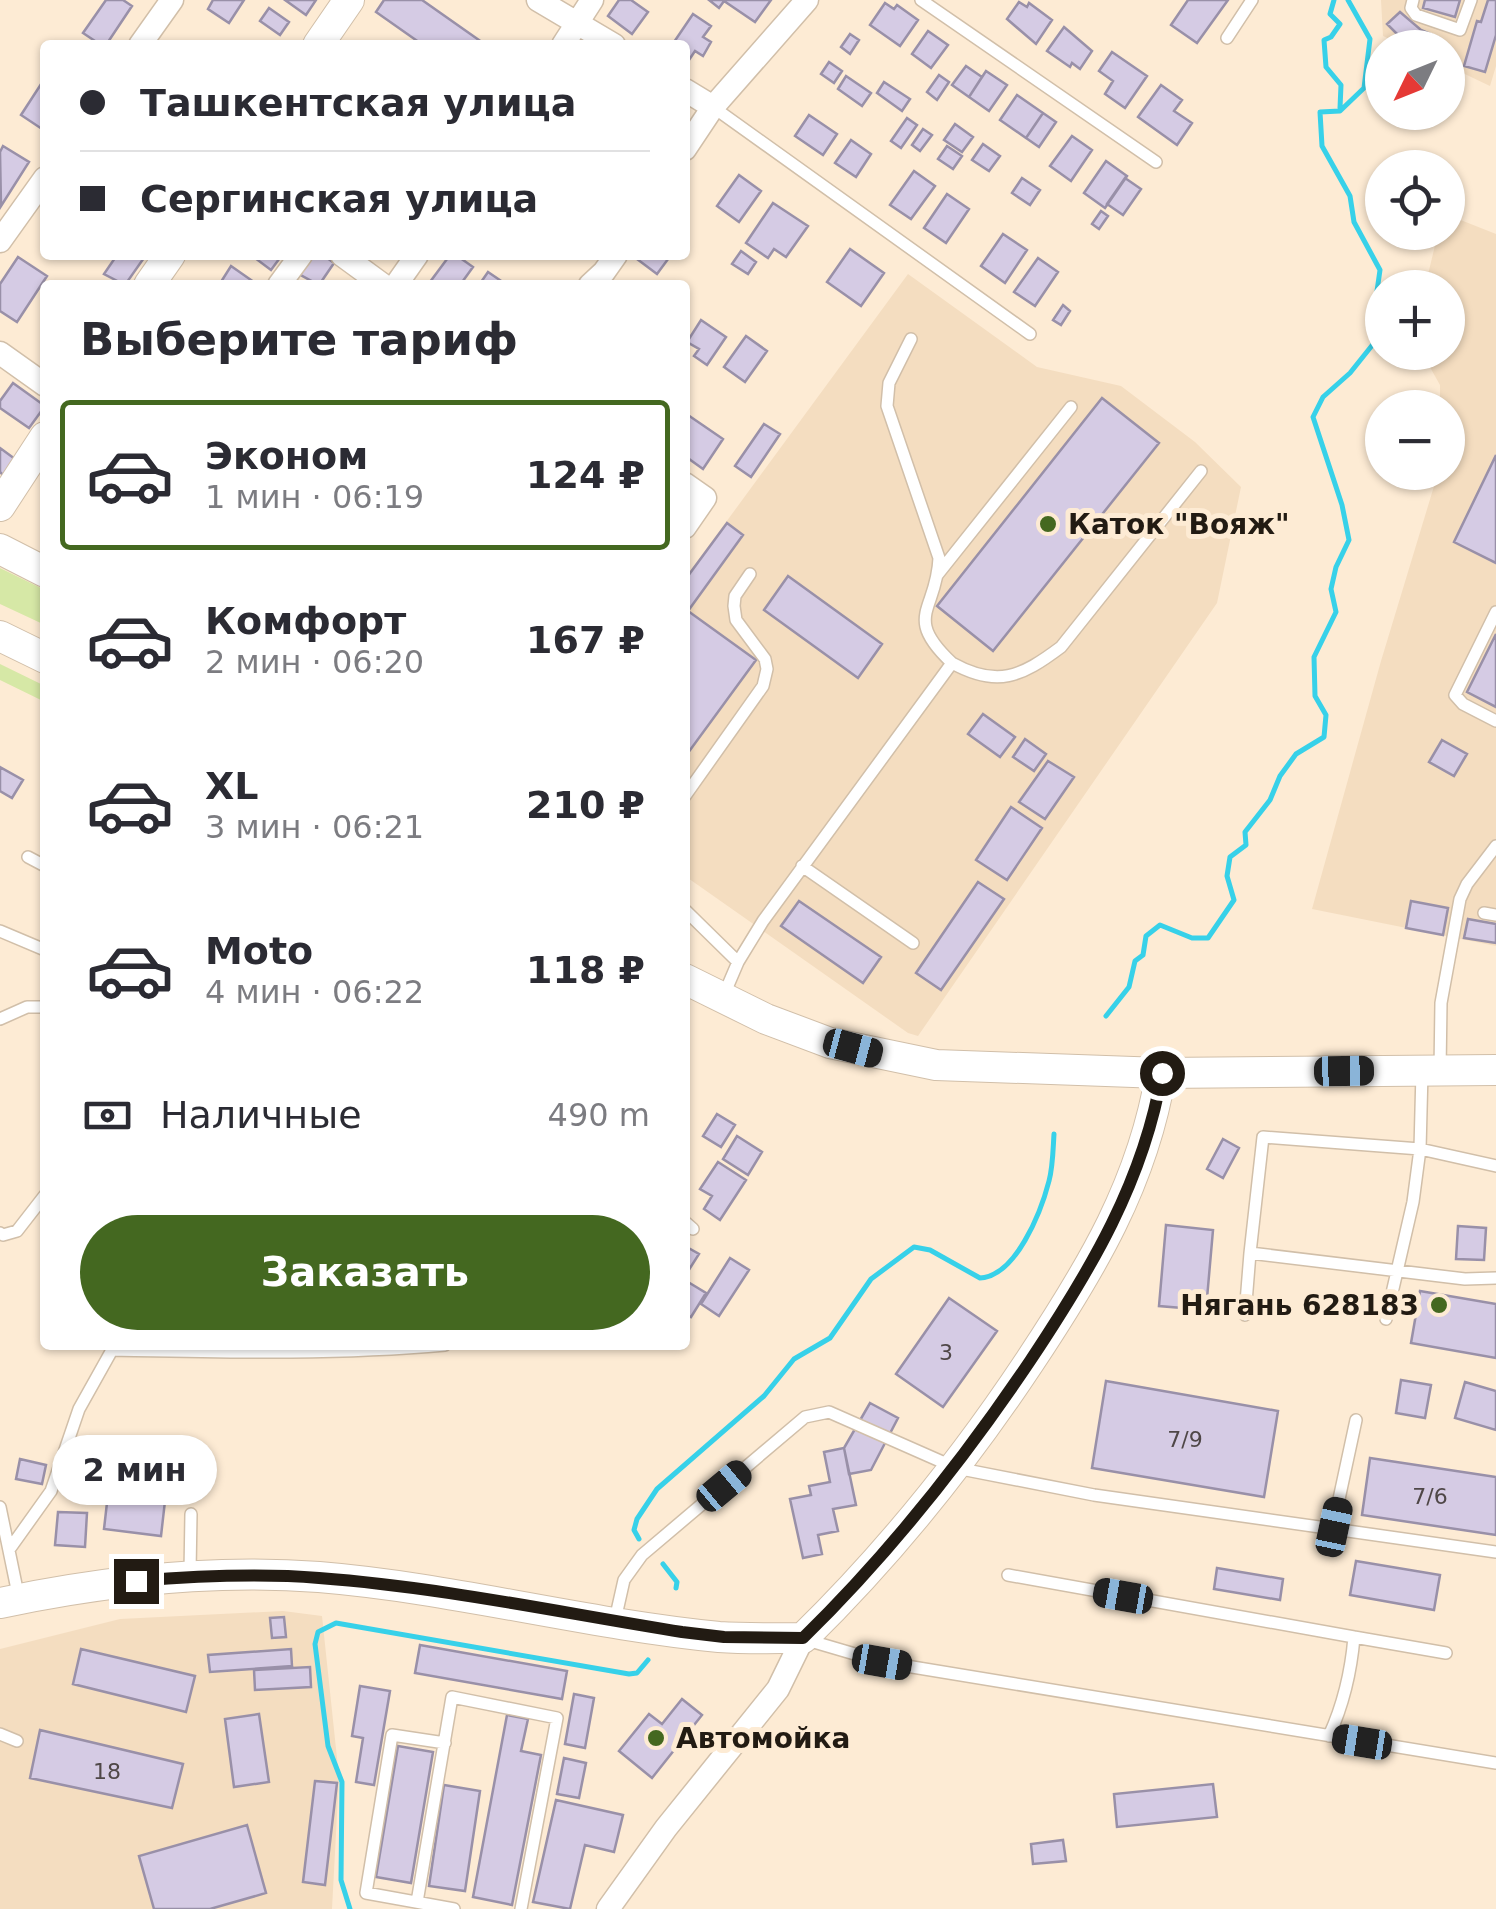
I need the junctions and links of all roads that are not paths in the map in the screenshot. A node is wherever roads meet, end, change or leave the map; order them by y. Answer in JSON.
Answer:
{"nodes":[{"id":1,"x":172,"y":0,"type":"edge"},
{"id":2,"x":350,"y":0,"type":"edge"},
{"id":3,"x":538,"y":0,"type":"edge"},
{"id":4,"x":592,"y":0,"type":"edge"},
{"id":5,"x":807,"y":0,"type":"edge"},
{"id":6,"x":921,"y":0,"type":"edge"},
{"id":7,"x":1252,"y":0,"type":"edge"},
{"id":8,"x":1413,"y":0,"type":"edge"},
{"id":9,"x":1470,"y":0,"type":"edge"},
{"id":10,"x":578,"y":22,"type":"junction"},
{"id":11,"x":1227,"y":38,"type":"dead end"},
{"id":12,"x":144,"y":40,"type":"edge"},
{"id":13,"x":322,"y":40,"type":"edge"},
{"id":14,"x":566,"y":40,"type":"edge"},
{"id":15,"x":606,"y":40,"type":"edge"},
{"id":16,"x":690,"y":93,"type":"edge"},
{"id":17,"x":712,"y":108,"type":"junction"},
{"id":18,"x":690,"y":142,"type":"edge"},
{"id":19,"x":1156,"y":162,"type":"dead end"},
{"id":20,"x":40,"y":185,"type":"edge"},
{"id":21,"x":0,"y":241,"type":"edge"},
{"id":22,"x":349,"y":260,"type":"edge"},
{"id":23,"x":612,"y":260,"type":"edge"},
{"id":24,"x":376,"y":280,"type":"edge"},
{"id":25,"x":595,"y":280,"type":"edge"},
{"id":26,"x":1030,"y":334,"type":"dead end"},
{"id":27,"x":911,"y":339,"type":"dead end"},
{"id":28,"x":0,"y":352,"type":"edge"},
{"id":29,"x":40,"y":381,"type":"edge"},
{"id":30,"x":1071,"y":407,"type":"dead end"},
{"id":31,"x":40,"y":445,"type":"edge"},
{"id":32,"x":1201,"y":471,"type":"dead end"},
{"id":33,"x":690,"y":487,"type":"edge"},
{"id":34,"x":0,"y":506,"type":"edge"},
{"id":35,"x":690,"y":520,"type":"edge"},
{"id":36,"x":0,"y":550,"type":"edge"},
{"id":37,"x":40,"y":570,"type":"edge"},
{"id":38,"x":750,"y":574,"type":"dead end"},
{"id":39,"x":938,"y":574,"type":"junction"},
{"id":40,"x":1496,"y":612,"type":"edge"},
{"id":41,"x":0,"y":636,"type":"edge"},
{"id":42,"x":40,"y":656,"type":"edge"},
{"id":43,"x":952,"y":663,"type":"junction"},
{"id":44,"x":1496,"y":721,"type":"edge"},
{"id":45,"x":690,"y":789,"type":"edge"},
{"id":46,"x":1496,"y":846,"type":"edge"},
{"id":47,"x":28,"y":857,"type":"dead end"},
{"id":48,"x":40,"y":863,"type":"edge"},
{"id":49,"x":802,"y":866,"type":"junction"},
{"id":50,"x":690,"y":915,"type":"edge"},
{"id":51,"x":0,"y":931,"type":"edge"},
{"id":52,"x":913,"y":943,"type":"dead end"},
{"id":53,"x":40,"y":948,"type":"edge"},
{"id":54,"x":738,"y":962,"type":"junction"},
{"id":55,"x":690,"y":982,"type":"edge"},
{"id":56,"x":722,"y":998,"type":"junction"},
{"id":57,"x":40,"y":1007,"type":"edge"},
{"id":58,"x":0,"y":1019,"type":"edge"},
{"id":59,"x":1431,"y":1070,"type":"junction"},
{"id":60,"x":1496,"y":1070,"type":"edge"},
{"id":61,"x":1162,"y":1073,"type":"junction"},
{"id":62,"x":1420,"y":1149,"type":"junction"},
{"id":63,"x":1496,"y":1166,"type":"edge"},
{"id":64,"x":40,"y":1202,"type":"edge"},
{"id":65,"x":0,"y":1232,"type":"edge"},
{"id":66,"x":1250,"y":1253,"type":"junction"},
{"id":67,"x":1399,"y":1269,"type":"junction"},
{"id":68,"x":1496,"y":1278,"type":"edge"},
{"id":69,"x":1245,"y":1315,"type":"dead end"},
{"id":70,"x":1386,"y":1319,"type":"dead end"},
{"id":71,"x":113,"y":1350,"type":"edge"},
{"id":72,"x":1356,"y":1420,"type":"dead end"},
{"id":73,"x":956,"y":1468,"type":"junction"},
{"id":74,"x":0,"y":1507,"type":"edge"},
{"id":75,"x":191,"y":1514,"type":"dead end"},
{"id":76,"x":1334,"y":1527,"type":"junction"},
{"id":77,"x":10,"y":1547,"type":"junction"},
{"id":78,"x":1496,"y":1552,"type":"edge"},
{"id":79,"x":1008,"y":1575,"type":"dead end"},
{"id":80,"x":190,"y":1576,"type":"junction"},
{"id":81,"x":9,"y":1601,"type":"edge"},
{"id":82,"x":614,"y":1622,"type":"junction"},
{"id":83,"x":1354,"y":1637,"type":"junction"},
{"id":84,"x":803,"y":1638,"type":"junction"},
{"id":85,"x":1446,"y":1653,"type":"dead end"},
{"id":86,"x":0,"y":1734,"type":"edge"},
{"id":87,"x":1330,"y":1736,"type":"junction"},
{"id":88,"x":17,"y":1742,"type":"dead end"},
{"id":89,"x":445,"y":1743,"type":"junction"},
{"id":90,"x":1496,"y":1764,"type":"edge"},
{"id":91,"x":417,"y":1902,"type":"junction"},
{"id":92,"x":454,"y":1909,"type":"edge"},
{"id":93,"x":521,"y":1909,"type":"edge"},
{"id":94,"x":608,"y":1909,"type":"edge"}],
"edges":[{"from":1,"to":12,"type":"street"},
{"from":2,"to":13,"type":"main road"},
{"from":3,"to":10,"type":"street"},
{"from":4,"to":10,"type":"street"},
{"from":5,"to":17,"type":"street"},
{"from":6,"to":19,"type":"lane"},
{"from":7,"to":11,"type":"lane"},
{"from":8,"to":9,"type":"lane"},
{"from":10,"to":14,"type":"street"},
{"from":10,"to":15,"type":"street"},
{"from":16,"to":17,"type":"street"},
{"from":17,"to":18,"type":"street"},
{"from":17,"to":26,"type":"lane"},
{"from":20,"to":21,"type":"street"},
{"from":22,"to":24,"type":"street"},
{"from":23,"to":25,"type":"street"},
{"from":27,"to":39,"type":"lane"},
{"from":28,"to":29,"type":"street"},
{"from":30,"to":39,"type":"lane"},
{"from":31,"to":34,"type":"main road"},
{"from":32,"to":43,"type":"lane"},
{"from":33,"to":35,"type":"street"},
{"from":36,"to":37,"type":"main road"},
{"from":38,"to":45,"type":"lane"},
{"from":39,"to":43,"type":"lane"},
{"from":40,"to":44,"type":"lane"},
{"from":41,"to":42,"type":"main road"},
{"from":43,"to":49,"type":"lane"},
{"from":46,"to":59,"type":"lane"},
{"from":47,"to":48,"type":"lane"},
{"from":49,"to":52,"type":"lane"},
{"from":49,"to":54,"type":"lane"},
{"from":50,"to":54,"type":"lane"},
{"from":51,"to":53,"type":"lane"},
{"from":54,"to":56,"type":"lane"},
{"from":55,"to":56,"type":"main road"},
{"from":56,"to":61,"type":"main road"},
{"from":57,"to":58,"type":"lane"},
{"from":59,"to":60,"type":"main road"},
{"from":59,"to":61,"type":"main road"},
{"from":59,"to":62,"type":"lane"},
{"from":61,"to":73,"type":"main road"},
{"from":62,"to":63,"type":"lane"},
{"from":62,"to":66,"type":"lane"},
{"from":62,"to":67,"type":"lane"},
{"from":64,"to":65,"type":"lane"},
{"from":66,"to":67,"type":"lane"},
{"from":66,"to":69,"type":"lane"},
{"from":67,"to":68,"type":"lane"},
{"from":67,"to":70,"type":"lane"},
{"from":71,"to":77,"type":"lane"},
{"from":72,"to":76,"type":"lane"},
{"from":73,"to":76,"type":"lane"},
{"from":73,"to":82,"type":"lane"},
{"from":73,"to":84,"type":"main road"},
{"from":74,"to":77,"type":"lane"},
{"from":75,"to":80,"type":"lane"},
{"from":76,"to":78,"type":"lane"},
{"from":77,"to":81,"type":"lane"},
{"from":79,"to":83,"type":"lane"},
{"from":80,"to":81,"type":"main road"},
{"from":80,"to":82,"type":"main road"},
{"from":82,"to":84,"type":"main road"},
{"from":83,"to":85,"type":"lane"},
{"from":83,"to":87,"type":"lane"},
{"from":84,"to":87,"type":"lane"},
{"from":84,"to":94,"type":"street"},
{"from":86,"to":88,"type":"lane"},
{"from":87,"to":90,"type":"lane"},
{"from":89,"to":91,"type":"lane"},
{"from":89,"to":91,"type":"lane"},
{"from":89,"to":93,"type":"lane"},
{"from":91,"to":92,"type":"lane"}]}
